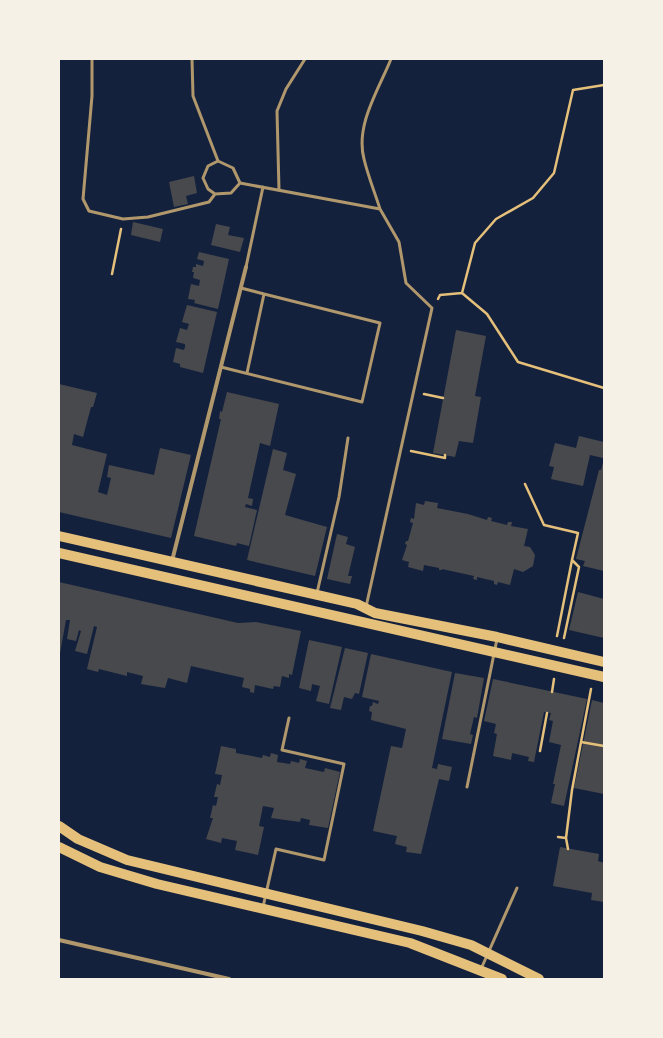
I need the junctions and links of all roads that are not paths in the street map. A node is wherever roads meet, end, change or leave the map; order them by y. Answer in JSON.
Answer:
{"nodes":[{"id":1,"x":92,"y":59,"type":"edge"},
{"id":2,"x":192,"y":59,"type":"edge"},
{"id":3,"x":305,"y":59,"type":"edge"},
{"id":4,"x":391,"y":59,"type":"edge"},
{"id":5,"x":218,"y":161,"type":"junction"},
{"id":6,"x":240,"y":183,"type":"junction"},
{"id":7,"x":263,"y":188,"type":"junction"},
{"id":8,"x":279,"y":190,"type":"junction"},
{"id":9,"x":215,"y":194,"type":"junction"},
{"id":10,"x":380,"y":209,"type":"junction"},
{"id":11,"x":246,"y":268,"type":"joint"},
{"id":12,"x":241,"y":288,"type":"junction"},
{"id":13,"x":264,"y":294,"type":"junction"},
{"id":14,"x":222,"y":367,"type":"junction"},
{"id":15,"x":247,"y":373,"type":"junction"},
{"id":16,"x":348,"y":438,"type":"dead end"},
{"id":17,"x":59,"y":536,"type":"edge"},
{"id":18,"x":59,"y":553,"type":"edge"},
{"id":19,"x":172,"y":561,"type":"junction"},
{"id":20,"x":317,"y":595,"type":"junction"},
{"id":21,"x":366,"y":608,"type":"junction"},
{"id":22,"x":497,"y":637,"type":"junction"},
{"id":23,"x":494,"y":652,"type":"junction"},
{"id":24,"x":604,"y":662,"type":"edge"},
{"id":25,"x":599,"y":676,"type":"edge"},
{"id":26,"x":289,"y":718,"type":"dead end"},
{"id":27,"x":467,"y":787,"type":"dead end"},
{"id":28,"x":59,"y":826,"type":"edge"},
{"id":29,"x":59,"y":847,"type":"edge"},
{"id":30,"x":517,"y":888,"type":"dead end"},
{"id":31,"x":265,"y":895,"type":"junction"},
{"id":32,"x":263,"y":909,"type":"junction"},
{"id":33,"x":59,"y":940,"type":"edge"},
{"id":34,"x":487,"y":952,"type":"junction"},
{"id":35,"x":481,"y":969,"type":"junction"},
{"id":36,"x":229,"y":979,"type":"edge"},
{"id":37,"x":502,"y":979,"type":"edge"},
{"id":38,"x":539,"y":979,"type":"edge"}],
"edges":[{"from":1,"to":9,"type":"lane"},
{"from":2,"to":5,"type":"lane"},
{"from":3,"to":8,"type":"lane"},
{"from":4,"to":10,"type":"lane"},
{"from":5,"to":6,"type":"lane"},
{"from":5,"to":9,"type":"lane"},
{"from":6,"to":7,"type":"lane"},
{"from":6,"to":9,"type":"lane"},
{"from":7,"to":8,"type":"lane"},
{"from":7,"to":11,"type":"lane"},
{"from":8,"to":10,"type":"lane"},
{"from":10,"to":21,"type":"lane"},
{"from":11,"to":12,"type":"street"},
{"from":12,"to":13,"type":"lane"},
{"from":12,"to":14,"type":"street"},
{"from":13,"to":15,"type":"lane"},
{"from":13,"to":15,"type":"lane"},
{"from":14,"to":15,"type":"lane"},
{"from":14,"to":19,"type":"street"},
{"from":16,"to":20,"type":"lane"},
{"from":17,"to":19,"type":"main road"},
{"from":18,"to":23,"type":"main road"},
{"from":19,"to":20,"type":"main road"},
{"from":20,"to":21,"type":"main road"},
{"from":21,"to":22,"type":"main road"},
{"from":22,"to":23,"type":"lane"},
{"from":22,"to":24,"type":"main road"},
{"from":23,"to":25,"type":"main road"},
{"from":23,"to":27,"type":"lane"},
{"from":26,"to":31,"type":"lane"},
{"from":28,"to":31,"type":"main road"},
{"from":29,"to":32,"type":"main road"},
{"from":30,"to":34,"type":"lane"},
{"from":31,"to":32,"type":"lane"},
{"from":31,"to":34,"type":"main road"},
{"from":32,"to":35,"type":"main road"},
{"from":33,"to":36,"type":"street"},
{"from":34,"to":35,"type":"lane"},
{"from":34,"to":38,"type":"main road"},
{"from":35,"to":37,"type":"main road"}]}
